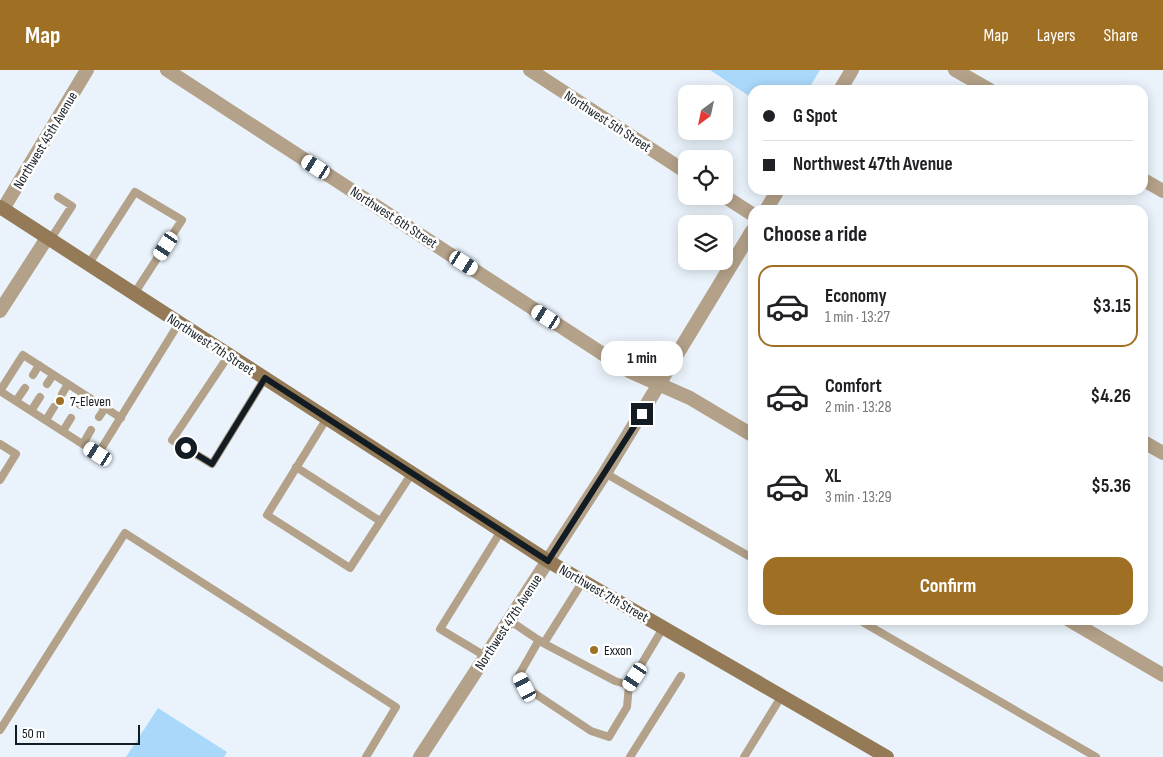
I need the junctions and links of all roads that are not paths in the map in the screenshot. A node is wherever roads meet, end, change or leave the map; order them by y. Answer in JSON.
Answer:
{"nodes":[{"id":1,"x":87,"y":70,"type":"edge"},
{"id":2,"x":168,"y":70,"type":"edge"},
{"id":3,"x":530,"y":70,"type":"edge"},
{"id":4,"x":852,"y":70,"type":"edge"},
{"id":5,"x":955,"y":70,"type":"edge"},
{"id":6,"x":843,"y":85,"type":"edge"},
{"id":7,"x":981,"y":85,"type":"edge"},
{"id":8,"x":678,"y":167,"type":"edge"},
{"id":9,"x":1148,"y":182,"type":"edge"},
{"id":10,"x":1163,"y":191,"type":"edge"},
{"id":11,"x":58,"y":198,"type":"dead end"},
{"id":12,"x":733,"y":202,"type":"edge"},
{"id":13,"x":2,"y":208,"type":"edge"},
{"id":14,"x":748,"y":211,"type":"edge"},
{"id":15,"x":48,"y":239,"type":"junction"},
{"id":16,"x":748,"y":239,"type":"edge"},
{"id":17,"x":88,"y":264,"type":"junction"},
{"id":18,"x":134,"y":294,"type":"junction"},
{"id":19,"x":0,"y":312,"type":"edge"},
{"id":20,"x":179,"y":323,"type":"junction"},
{"id":21,"x":228,"y":355,"type":"junction"},
{"id":22,"x":38,"y":365,"type":"junction"},
{"id":23,"x":33,"y":374,"type":"dead end"},
{"id":24,"x":53,"y":375,"type":"junction"},
{"id":25,"x":265,"y":378,"type":"junction"},
{"id":26,"x":48,"y":384,"type":"dead end"},
{"id":27,"x":68,"y":384,"type":"junction"},
{"id":28,"x":660,"y":384,"type":"junction"},
{"id":29,"x":1,"y":387,"type":"edge"},
{"id":30,"x":25,"y":388,"type":"dead end"},
{"id":31,"x":62,"y":394,"type":"dead end"},
{"id":32,"x":86,"y":396,"type":"junction"},
{"id":33,"x":40,"y":397,"type":"dead end"},
{"id":34,"x":16,"y":401,"type":"junction"},
{"id":35,"x":80,"y":405,"type":"dead end"},
{"id":36,"x":54,"y":406,"type":"dead end"},
{"id":37,"x":105,"y":408,"type":"junction"},
{"id":38,"x":31,"y":411,"type":"junction"},
{"id":39,"x":99,"y":417,"type":"dead end"},
{"id":40,"x":72,"y":418,"type":"dead end"},
{"id":41,"x":121,"y":418,"type":"junction"},
{"id":42,"x":327,"y":418,"type":"junction"},
{"id":43,"x":46,"y":420,"type":"junction"},
{"id":44,"x":91,"y":430,"type":"dead end"},
{"id":45,"x":63,"y":431,"type":"junction"},
{"id":46,"x":748,"y":433,"type":"edge"},
{"id":47,"x":0,"y":444,"type":"edge"},
{"id":48,"x":83,"y":444,"type":"junction"},
{"id":49,"x":1148,"y":444,"type":"edge"},
{"id":50,"x":1163,"y":453,"type":"edge"},
{"id":51,"x":296,"y":467,"type":"junction"},
{"id":52,"x":412,"y":473,"type":"junction"},
{"id":53,"x":605,"y":473,"type":"junction"},
{"id":54,"x":0,"y":480,"type":"edge"},
{"id":55,"x":380,"y":521,"type":"junction"},
{"id":56,"x":502,"y":531,"type":"junction"},
{"id":57,"x":748,"y":556,"type":"edge"},
{"id":58,"x":548,"y":561,"type":"junction"},
{"id":59,"x":583,"y":581,"type":"junction"},
{"id":60,"x":509,"y":620,"type":"junction"},
{"id":61,"x":868,"y":625,"type":"edge"},
{"id":62,"x":1078,"y":625,"type":"edge"},
{"id":63,"x":663,"y":628,"type":"junction"},
{"id":64,"x":542,"y":641,"type":"junction"},
{"id":65,"x":485,"y":656,"type":"junction"},
{"id":66,"x":1163,"y":675,"type":"edge"},
{"id":67,"x":681,"y":676,"type":"dead end"},
{"id":68,"x":629,"y":685,"type":"junction"},
{"id":69,"x":781,"y":697,"type":"junction"},
{"id":70,"x":0,"y":730,"type":"edge"},
{"id":71,"x":878,"y":755,"type":"edge"},
{"id":72,"x":423,"y":756,"type":"edge"},
{"id":73,"x":366,"y":757,"type":"edge"},
{"id":74,"x":630,"y":757,"type":"edge"},
{"id":75,"x":744,"y":757,"type":"edge"},
{"id":76,"x":1096,"y":757,"type":"edge"}],
"edges":[{"from":1,"to":13,"type":"street","name":"Northwest 45th Avenue"},
{"from":2,"to":28,"type":"street","name":"Northwest 6th Street"},
{"from":3,"to":8,"type":"street","name":"Northwest 5th Street"},
{"from":4,"to":6,"type":"street"},
{"from":5,"to":7,"type":"street"},
{"from":9,"to":10,"type":"street"},
{"from":11,"to":15,"type":"lane"},
{"from":12,"to":14,"type":"street"},
{"from":13,"to":15,"type":"main road","name":"Northwest 7th Street"},
{"from":15,"to":17,"type":"main road","name":"Northwest 7th Street"},
{"from":15,"to":19,"type":"street"},
{"from":16,"to":28,"type":"street","name":"Northwest 47th Avenue"},
{"from":17,"to":18,"type":"main road","name":"Northwest 7th Street"},
{"from":17,"to":18,"type":"lane"},
{"from":18,"to":20,"type":"main road","name":"Northwest 7th Street"},
{"from":20,"to":21,"type":"main road","name":"Northwest 7th Street"},
{"from":20,"to":41,"type":"lane"},
{"from":21,"to":25,"type":"main road","name":"Northwest 7th Street"},
{"from":21,"to":25,"type":"lane"},
{"from":22,"to":23,"type":"lane"},
{"from":22,"to":24,"type":"lane"},
{"from":22,"to":29,"type":"lane"},
{"from":24,"to":26,"type":"lane"},
{"from":24,"to":27,"type":"lane"},
{"from":25,"to":42,"type":"main road","name":"Northwest 7th Street"},
{"from":27,"to":31,"type":"lane"},
{"from":27,"to":32,"type":"lane"},
{"from":28,"to":46,"type":"street","name":"Northwest 6th Street"},
{"from":28,"to":53,"type":"street","name":"Northwest 47th Avenue"},
{"from":29,"to":34,"type":"lane"},
{"from":30,"to":34,"type":"lane"},
{"from":32,"to":35,"type":"lane"},
{"from":32,"to":37,"type":"lane"},
{"from":33,"to":38,"type":"lane"},
{"from":34,"to":38,"type":"lane"},
{"from":36,"to":43,"type":"lane"},
{"from":37,"to":39,"type":"lane"},
{"from":37,"to":41,"type":"lane"},
{"from":38,"to":43,"type":"lane"},
{"from":40,"to":45,"type":"lane"},
{"from":41,"to":48,"type":"lane"},
{"from":42,"to":51,"type":"lane"},
{"from":42,"to":52,"type":"main road","name":"Northwest 7th Street"},
{"from":43,"to":45,"type":"lane"},
{"from":44,"to":48,"type":"lane"},
{"from":45,"to":48,"type":"lane"},
{"from":47,"to":54,"type":"lane"},
{"from":49,"to":50,"type":"street"},
{"from":51,"to":55,"type":"lane"},
{"from":51,"to":55,"type":"lane"},
{"from":52,"to":55,"type":"lane"},
{"from":52,"to":56,"type":"main road","name":"Northwest 7th Street"},
{"from":53,"to":57,"type":"lane"},
{"from":53,"to":58,"type":"street","name":"Northwest 47th Avenue"},
{"from":56,"to":58,"type":"main road","name":"Northwest 7th Street"},
{"from":56,"to":65,"type":"lane"},
{"from":58,"to":59,"type":"main road","name":"Northwest 7th Street"},
{"from":58,"to":60,"type":"street","name":"Northwest 47th Avenue"},
{"from":59,"to":63,"type":"main road","name":"Northwest 7th Street"},
{"from":59,"to":64,"type":"lane"},
{"from":60,"to":64,"type":"lane"},
{"from":60,"to":65,"type":"street","name":"Northwest 47th Avenue"},
{"from":61,"to":76,"type":"lane"},
{"from":62,"to":66,"type":"street"},
{"from":63,"to":68,"type":"lane"},
{"from":63,"to":69,"type":"main road","name":"Northwest 7th Street"},
{"from":64,"to":68,"type":"lane"},
{"from":64,"to":68,"type":"lane"},
{"from":65,"to":72,"type":"street","name":"Northwest 47th Avenue"},
{"from":67,"to":74,"type":"lane"},
{"from":69,"to":71,"type":"main road","name":"Northwest 7th Street"},
{"from":69,"to":75,"type":"lane"},
{"from":70,"to":73,"type":"lane"}]}
